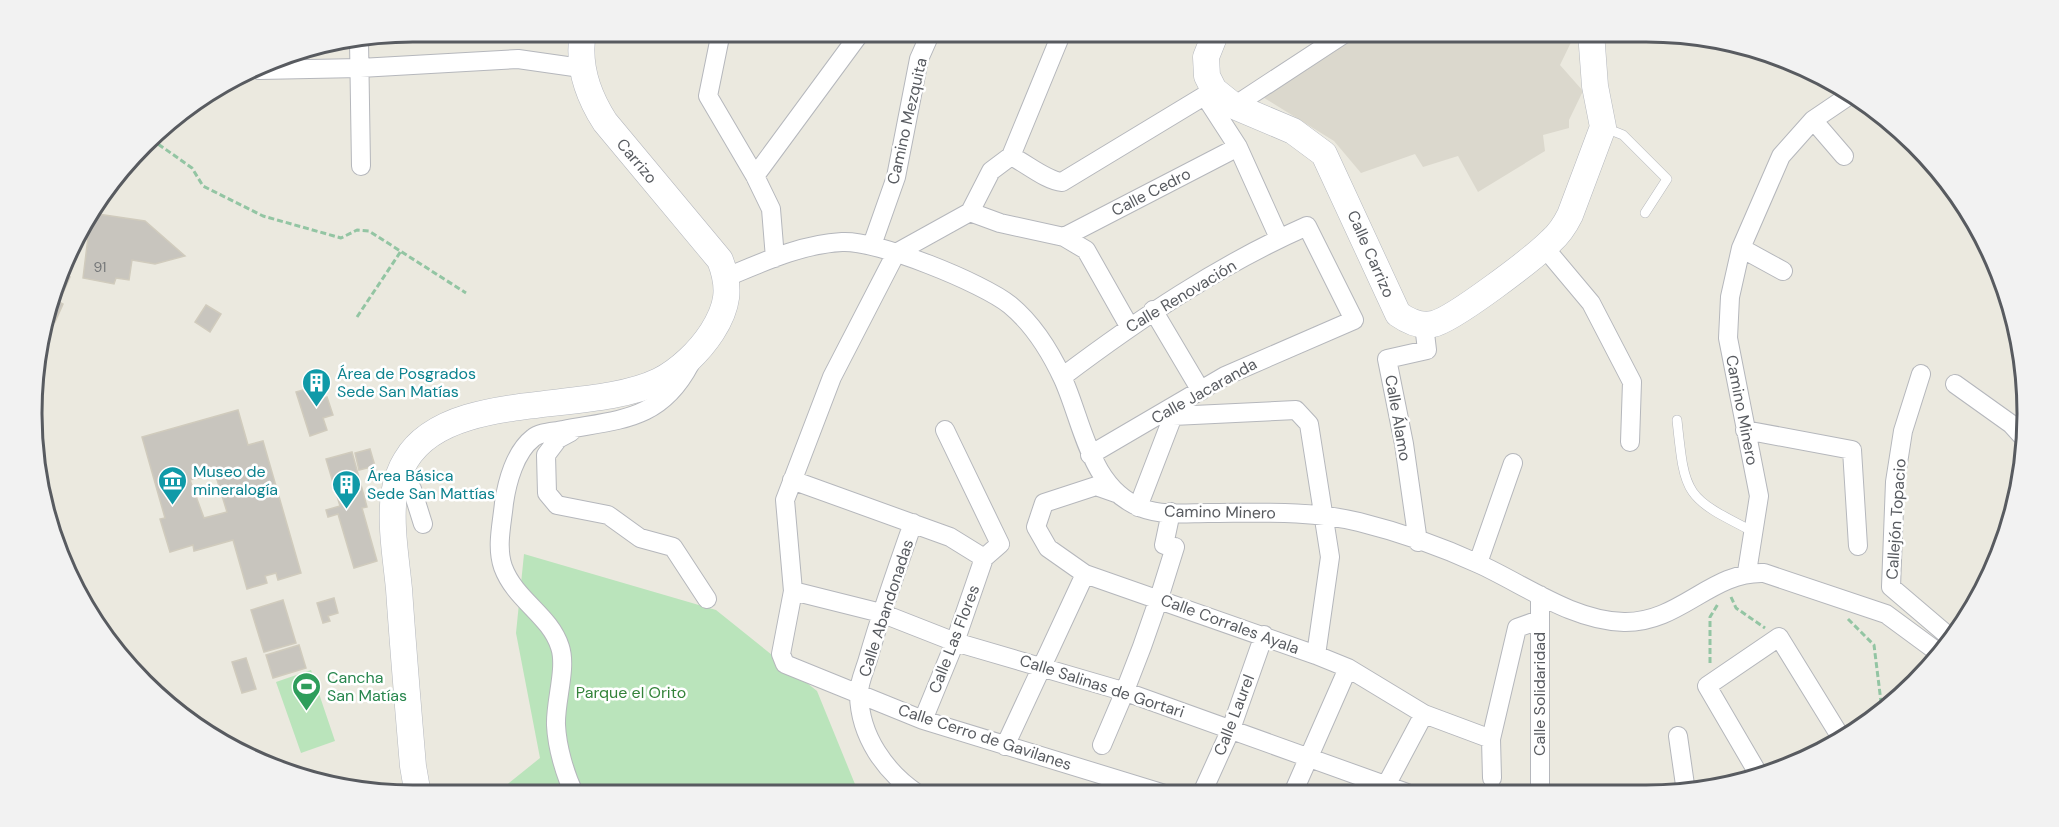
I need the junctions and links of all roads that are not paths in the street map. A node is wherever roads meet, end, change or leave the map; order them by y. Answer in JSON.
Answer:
{"nodes":[{"id":1,"x":582,"y":42,"type":"edge"},
{"id":2,"x":719,"y":42,"type":"edge"},
{"id":3,"x":854,"y":42,"type":"edge"},
{"id":4,"x":927,"y":42,"type":"edge"},
{"id":5,"x":1058,"y":42,"type":"edge"},
{"id":6,"x":1212,"y":42,"type":"edge"},
{"id":7,"x":1332,"y":42,"type":"edge"},
{"id":8,"x":1593,"y":42,"type":"edge"},
{"id":9,"x":359,"y":46,"type":"edge"},
{"id":10,"x":360,"y":68,"type":"junction"},
{"id":11,"x":581,"y":68,"type":"junction"},
{"id":12,"x":272,"y":70,"type":"edge"},
{"id":13,"x":1210,"y":93,"type":"junction"},
{"id":14,"x":1843,"y":100,"type":"edge"},
{"id":15,"x":1234,"y":106,"type":"junction"},
{"id":16,"x":1813,"y":120,"type":"junction"},
{"id":17,"x":1603,"y":127,"type":"junction"},
{"id":18,"x":1238,"y":147,"type":"junction"},
{"id":19,"x":1011,"y":156,"type":"junction"},
{"id":20,"x":1844,"y":156,"type":"dead end"},
{"id":21,"x":361,"y":166,"type":"dead end"},
{"id":22,"x":756,"y":176,"type":"junction"},
{"id":23,"x":970,"y":212,"type":"junction"},
{"id":24,"x":1645,"y":213,"type":"dead end"},
{"id":25,"x":1064,"y":237,"type":"junction"},
{"id":26,"x":1279,"y":238,"type":"junction"},
{"id":27,"x":872,"y":245,"type":"junction"},
{"id":28,"x":1544,"y":247,"type":"junction"},
{"id":29,"x":1741,"y":248,"type":"junction"},
{"id":30,"x":896,"y":253,"type":"junction"},
{"id":31,"x":775,"y":258,"type":"junction"},
{"id":32,"x":1783,"y":271,"type":"dead end"},
{"id":33,"x":727,"y":277,"type":"junction"},
{"id":34,"x":1153,"y":310,"type":"junction"},
{"id":35,"x":1353,"y":320,"type":"joint"},
{"id":36,"x":1424,"y":325,"type":"junction"},
{"id":37,"x":1129,"y":326,"type":"junction"},
{"id":38,"x":696,"y":352,"type":"junction"},
{"id":39,"x":1921,"y":374,"type":"dead end"},
{"id":40,"x":1062,"y":377,"type":"junction"},
{"id":41,"x":1955,"y":384,"type":"dead end"},
{"id":42,"x":1201,"y":392,"type":"junction"},
{"id":43,"x":1677,"y":420,"type":"dead end"},
{"id":44,"x":580,"y":427,"type":"junction"},
{"id":45,"x":2016,"y":429,"type":"edge"},
{"id":46,"x":945,"y":430,"type":"dead end"},
{"id":47,"x":1745,"y":430,"type":"junction"},
{"id":48,"x":1630,"y":442,"type":"dead end"},
{"id":49,"x":1090,"y":455,"type":"junction"},
{"id":50,"x":1513,"y":463,"type":"dead end"},
{"id":51,"x":398,"y":476,"type":"junction"},
{"id":52,"x":792,"y":480,"type":"junction"},
{"id":53,"x":1116,"y":493,"type":"junction"},
{"id":54,"x":1138,"y":507,"type":"junction"},
{"id":55,"x":1171,"y":512,"type":"junction"},
{"id":56,"x":1321,"y":516,"type":"junction"},
{"id":57,"x":914,"y":523,"type":"junction"},
{"id":58,"x":423,"y":524,"type":"dead end"},
{"id":59,"x":1754,"y":532,"type":"junction"},
{"id":60,"x":1418,"y":542,"type":"junction"},
{"id":61,"x":1858,"y":546,"type":"dead end"},
{"id":62,"x":984,"y":558,"type":"junction"},
{"id":63,"x":1478,"y":563,"type":"junction"},
{"id":64,"x":1747,"y":572,"type":"junction"},
{"id":65,"x":1085,"y":574,"type":"junction"},
{"id":66,"x":793,"y":591,"type":"junction"},
{"id":67,"x":1540,"y":595,"type":"junction"},
{"id":68,"x":1160,"y":598,"type":"junction"},
{"id":69,"x":707,"y":599,"type":"dead end"},
{"id":70,"x":881,"y":613,"type":"junction"},
{"id":71,"x":1539,"y":620,"type":"junction"},
{"id":72,"x":1945,"y":633,"type":"edge"},
{"id":73,"x":1264,"y":635,"type":"junction"},
{"id":74,"x":955,"y":642,"type":"junction"},
{"id":75,"x":1933,"y":649,"type":"edge"},
{"id":76,"x":1316,"y":654,"type":"junction"},
{"id":77,"x":1043,"y":666,"type":"junction"},
{"id":78,"x":1348,"y":668,"type":"junction"},
{"id":79,"x":1126,"y":692,"type":"junction"},
{"id":80,"x":858,"y":693,"type":"junction"},
{"id":81,"x":1424,"y":714,"type":"junction"},
{"id":82,"x":923,"y":720,"type":"junction"},
{"id":83,"x":1230,"y":729,"type":"junction"},
{"id":84,"x":1837,"y":731,"type":"edge"},
{"id":85,"x":1678,"y":736,"type":"dead end"},
{"id":86,"x":1491,"y":739,"type":"junction"},
{"id":87,"x":1102,"y":745,"type":"dead end"},
{"id":88,"x":1005,"y":746,"type":"junction"},
{"id":89,"x":1308,"y":756,"type":"junction"},
{"id":90,"x":1755,"y":768,"type":"edge"},
{"id":91,"x":1492,"y":778,"type":"dead end"},
{"id":92,"x":1685,"y":783,"type":"edge"},
{"id":93,"x":416,"y":785,"type":"edge"},
{"id":94,"x":572,"y":785,"type":"edge"},
{"id":95,"x":904,"y":785,"type":"edge"},
{"id":96,"x":1108,"y":785,"type":"edge"},
{"id":97,"x":1207,"y":785,"type":"edge"},
{"id":98,"x":1296,"y":785,"type":"edge"},
{"id":99,"x":1375,"y":785,"type":"edge"},
{"id":100,"x":1386,"y":785,"type":"edge"},
{"id":101,"x":1540,"y":785,"type":"edge"}],
"edges":[{"from":1,"to":11,"type":"street","name":"Carrizo"},
{"from":2,"to":22,"type":"street"},
{"from":3,"to":22,"type":"street"},
{"from":4,"to":27,"type":"street","name":"Camino Mezquita"},
{"from":5,"to":19,"type":"street"},
{"from":6,"to":13,"type":"street"},
{"from":7,"to":15,"type":"street"},
{"from":8,"to":17,"type":"street"},
{"from":9,"to":10,"type":"street"},
{"from":10,"to":11,"type":"street"},
{"from":10,"to":12,"type":"street"},
{"from":10,"to":21,"type":"street"},
{"from":11,"to":33,"type":"street","name":"Carrizo"},
{"from":13,"to":15,"type":"street","name":"Calle Carrizo"},
{"from":13,"to":18,"type":"street"},
{"from":13,"to":19,"type":"street"},
{"from":14,"to":16,"type":"street","name":"Camino Minero"},
{"from":15,"to":36,"type":"street","name":"Calle Carrizo"},
{"from":16,"to":20,"type":"street"},
{"from":16,"to":29,"type":"street","name":"Camino Minero"},
{"from":17,"to":24,"type":"lane"},
{"from":17,"to":28,"type":"street"},
{"from":18,"to":25,"type":"street","name":"Calle Cedro"},
{"from":18,"to":26,"type":"street"},
{"from":19,"to":23,"type":"street"},
{"from":22,"to":31,"type":"street"},
{"from":23,"to":25,"type":"street"},
{"from":23,"to":30,"type":"street"},
{"from":25,"to":37,"type":"street"},
{"from":26,"to":34,"type":"street","name":"Calle Renovación"},
{"from":26,"to":35,"type":"street","name":"Calle Renovación"},
{"from":27,"to":30,"type":"street","name":"Camino Minero"},
{"from":27,"to":31,"type":"street","name":"Camino Minero"},
{"from":28,"to":36,"type":"street"},
{"from":28,"to":48,"type":"street"},
{"from":29,"to":32,"type":"street"},
{"from":29,"to":47,"type":"street","name":"Camino Minero"},
{"from":30,"to":40,"type":"street","name":"Camino Minero"},
{"from":30,"to":52,"type":"street"},
{"from":31,"to":33,"type":"street","name":"Camino Minero"},
{"from":33,"to":38,"type":"street"},
{"from":34,"to":37,"type":"street","name":"Calle Renovación"},
{"from":34,"to":42,"type":"street"},
{"from":35,"to":42,"type":"street","name":"Calle Jacaranda"},
{"from":36,"to":60,"type":"street","name":"Calle Álamo"},
{"from":37,"to":40,"type":"street","name":"Calle Renovación"},
{"from":38,"to":44,"type":"street"},
{"from":38,"to":51,"type":"street"},
{"from":39,"to":72,"type":"street","name":"Callejón Topacio"},
{"from":40,"to":49,"type":"street","name":"Camino Minero"},
{"from":41,"to":45,"type":"street"},
{"from":42,"to":49,"type":"street","name":"Calle Jacaranda"},
{"from":43,"to":59,"type":"lane"},
{"from":44,"to":69,"type":"street"},
{"from":44,"to":94,"type":"street"},
{"from":46,"to":62,"type":"street","name":"Calle Las Flores"},
{"from":47,"to":59,"type":"street","name":"Camino Minero"},
{"from":47,"to":61,"type":"street"},
{"from":49,"to":53,"type":"street","name":"Camino Minero"},
{"from":50,"to":63,"type":"street"},
{"from":51,"to":58,"type":"street"},
{"from":51,"to":93,"type":"street"},
{"from":52,"to":57,"type":"street"},
{"from":52,"to":66,"type":"street"},
{"from":53,"to":54,"type":"street","name":"Camino Minero"},
{"from":53,"to":65,"type":"street","name":"Calle Corrales Ayala"},
{"from":54,"to":55,"type":"street","name":"Camino Minero"},
{"from":54,"to":56,"type":"street","name":"Calle Jacaranda"},
{"from":55,"to":56,"type":"street","name":"Camino Minero"},
{"from":55,"to":68,"type":"street"},
{"from":56,"to":60,"type":"street","name":"Camino Minero"},
{"from":56,"to":76,"type":"street"},
{"from":57,"to":62,"type":"street"},
{"from":57,"to":70,"type":"street","name":"Calle Abandonadas"},
{"from":59,"to":64,"type":"street","name":"Camino Minero"},
{"from":60,"to":63,"type":"street","name":"Camino Minero"},
{"from":62,"to":74,"type":"street","name":"Calle Las Flores"},
{"from":63,"to":67,"type":"street","name":"Camino Minero"},
{"from":64,"to":67,"type":"street","name":"Camino Minero"},
{"from":64,"to":75,"type":"street","name":"Camino Minero"},
{"from":65,"to":68,"type":"street","name":"Calle Corrales Ayala"},
{"from":65,"to":77,"type":"street"},
{"from":66,"to":70,"type":"street","name":"Calle Salinas de Gortari"},
{"from":66,"to":80,"type":"street","name":"Calle Cerro de Gavilanes"},
{"from":67,"to":71,"type":"street","name":"Calle Solidaridad"},
{"from":68,"to":73,"type":"street","name":"Calle Corrales Ayala"},
{"from":68,"to":79,"type":"street"},
{"from":70,"to":74,"type":"street","name":"Calle Salinas de Gortari"},
{"from":70,"to":80,"type":"street","name":"Calle Abandonadas"},
{"from":71,"to":86,"type":"street"},
{"from":71,"to":101,"type":"street","name":"Calle Solidaridad"},
{"from":73,"to":76,"type":"street","name":"Calle Corrales Ayala"},
{"from":73,"to":83,"type":"street","name":"Calle Laurel"},
{"from":74,"to":77,"type":"street","name":"Calle Salinas de Gortari"},
{"from":74,"to":82,"type":"street","name":"Calle Las Flores"},
{"from":76,"to":78,"type":"street","name":"Calle Corrales Ayala"},
{"from":77,"to":79,"type":"street","name":"Calle Salinas de Gortari"},
{"from":77,"to":88,"type":"street"},
{"from":78,"to":81,"type":"street","name":"Calle Corrales Ayala"},
{"from":78,"to":89,"type":"street"},
{"from":79,"to":83,"type":"street","name":"Calle Salinas de Gortari"},
{"from":79,"to":87,"type":"street"},
{"from":80,"to":82,"type":"street","name":"Calle Cerro de Gavilanes"},
{"from":80,"to":95,"type":"street"},
{"from":81,"to":86,"type":"street","name":"Calle Corrales Ayala"},
{"from":81,"to":100,"type":"street"},
{"from":82,"to":88,"type":"street","name":"Calle Cerro de Gavilanes"},
{"from":83,"to":89,"type":"street","name":"Calle Salinas de Gortari"},
{"from":83,"to":97,"type":"street","name":"Calle Laurel"},
{"from":84,"to":90,"type":"street"},
{"from":85,"to":92,"type":"street"},
{"from":86,"to":91,"type":"street"},
{"from":88,"to":96,"type":"street","name":"Calle Cerro de Gavilanes"},
{"from":89,"to":98,"type":"street"},
{"from":89,"to":99,"type":"street","name":"Calle Salinas de Gortari"}]}
